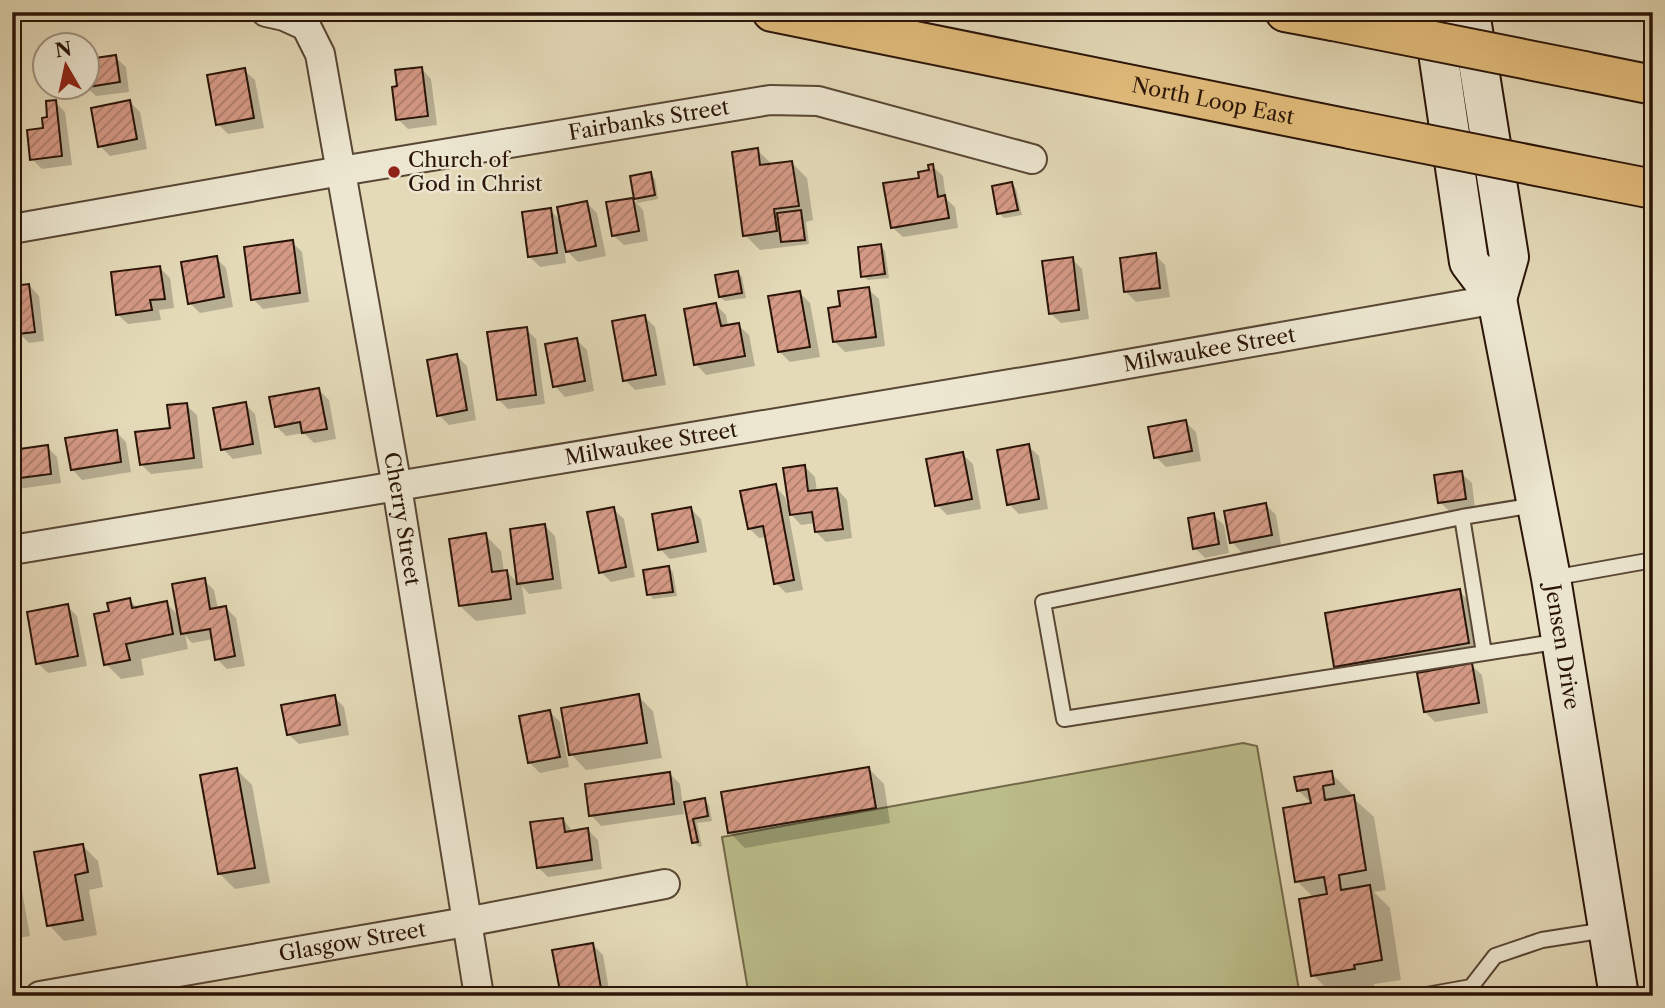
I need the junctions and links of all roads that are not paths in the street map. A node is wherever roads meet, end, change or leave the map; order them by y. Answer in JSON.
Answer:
{"nodes":[{"id":1,"x":266,"y":12,"type":"edge"},
{"id":2,"x":772,"y":12,"type":"edge"},
{"id":3,"x":1285,"y":12,"type":"edge"},
{"id":4,"x":1432,"y":12,"type":"edge"},
{"id":5,"x":1470,"y":12,"type":"edge"},
{"id":6,"x":1653,"y":84,"type":"edge"},
{"id":7,"x":1032,"y":159,"type":"dead end"},
{"id":8,"x":341,"y":171,"type":"junction"},
{"id":9,"x":1653,"y":189,"type":"edge"},
{"id":10,"x":12,"y":229,"type":"edge"},
{"id":11,"x":1497,"y":299,"type":"junction"},
{"id":12,"x":397,"y":487,"type":"junction"},
{"id":13,"x":1537,"y":505,"type":"junction"},
{"id":14,"x":1462,"y":517,"type":"junction"},
{"id":15,"x":12,"y":550,"type":"edge"},
{"id":16,"x":1653,"y":560,"type":"edge"},
{"id":17,"x":1551,"y":578,"type":"junction"},
{"id":18,"x":1561,"y":641,"type":"junction"},
{"id":19,"x":1484,"y":653,"type":"junction"},
{"id":20,"x":665,"y":884,"type":"dead end"},
{"id":21,"x":466,"y":922,"type":"junction"},
{"id":22,"x":1608,"y":930,"type":"junction"},
{"id":23,"x":40,"y":996,"type":"edge"},
{"id":24,"x":479,"y":996,"type":"edge"},
{"id":25,"x":1421,"y":996,"type":"edge"},
{"id":26,"x":1619,"y":996,"type":"edge"}],
"edges":[{"from":1,"to":8,"type":"street","name":"Cherry Street"},
{"from":2,"to":9,"type":"highway","name":"North Loop East","bridge":true},
{"from":3,"to":6,"type":"highway","bridge":true},
{"from":4,"to":11,"type":"main road","name":"Jensen Drive"},
{"from":5,"to":11,"type":"main road","name":"Jensen Drive"},
{"from":7,"to":8,"type":"street","name":"Fairbanks Street"},
{"from":8,"to":10,"type":"street","name":"Fairbanks Street"},
{"from":8,"to":12,"type":"street","name":"Cherry Street"},
{"from":11,"to":12,"type":"street","name":"Milwaukee Street"},
{"from":11,"to":13,"type":"main road","name":"Jensen Drive"},
{"from":12,"to":15,"type":"street","name":"Milwaukee Street"},
{"from":12,"to":21,"type":"street","name":"Cherry Street"},
{"from":13,"to":14,"type":"lane"},
{"from":13,"to":17,"type":"main road","name":"Jensen Drive"},
{"from":14,"to":19,"type":"lane"},
{"from":14,"to":19,"type":"lane"},
{"from":16,"to":17,"type":"lane"},
{"from":17,"to":18,"type":"main road","name":"Jensen Drive"},
{"from":18,"to":19,"type":"lane"},
{"from":18,"to":22,"type":"main road","name":"Jensen Drive"},
{"from":20,"to":21,"type":"street","name":"Glasgow Street"},
{"from":21,"to":23,"type":"street","name":"Glasgow Street"},
{"from":21,"to":24,"type":"street","name":"Cherry Street"},
{"from":22,"to":25,"type":"lane"},
{"from":22,"to":26,"type":"main road","name":"Jensen Drive"}]}
